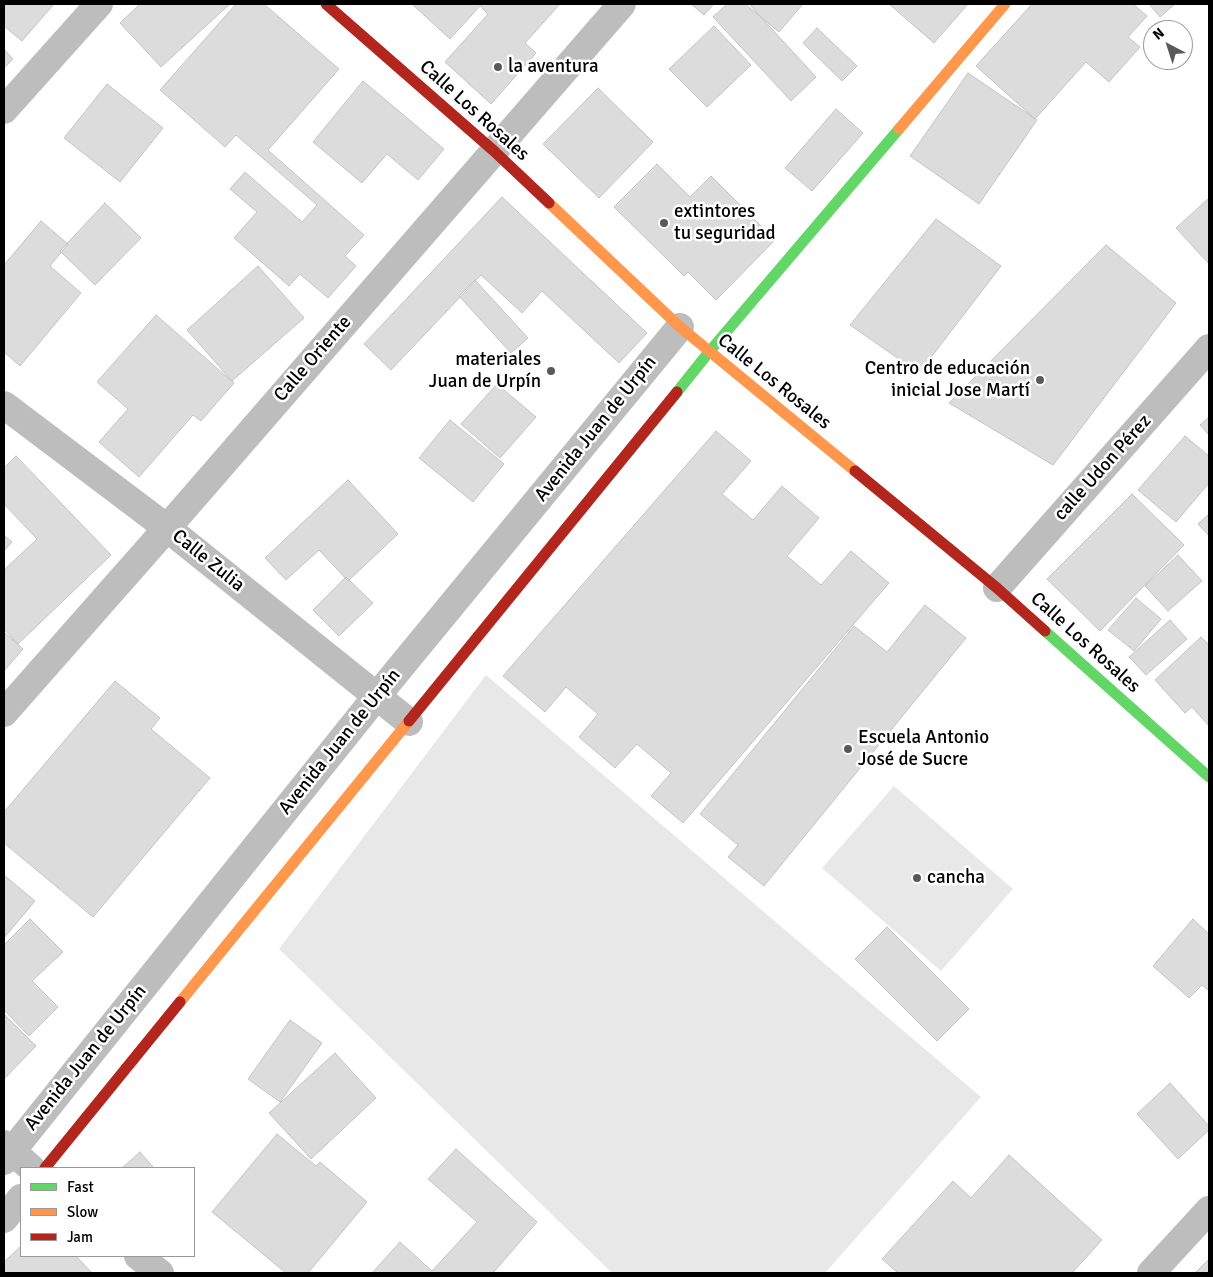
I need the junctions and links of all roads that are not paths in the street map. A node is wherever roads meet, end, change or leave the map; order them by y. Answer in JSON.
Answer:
{"nodes":[{"id":1,"x":99,"y":4,"type":"edge"},
{"id":2,"x":326,"y":4,"type":"edge"},
{"id":3,"x":622,"y":4,"type":"edge"},
{"id":4,"x":1005,"y":4,"type":"edge"},
{"id":5,"x":4,"y":110,"type":"edge"},
{"id":6,"x":494,"y":151,"type":"junction"},
{"id":7,"x":680,"y":327,"type":"junction"},
{"id":8,"x":1209,"y":348,"type":"edge"},
{"id":9,"x":710,"y":352,"type":"junction"},
{"id":10,"x":4,"y":405,"type":"edge"},
{"id":11,"x":167,"y":528,"type":"junction"},
{"id":12,"x":996,"y":588,"type":"junction"},
{"id":13,"x":376,"y":697,"type":"junction"},
{"id":14,"x":4,"y":713,"type":"edge"},
{"id":15,"x":409,"y":722,"type":"junction"},
{"id":16,"x":1209,"y":777,"type":"edge"},
{"id":17,"x":12,"y":1156,"type":"edge"},
{"id":18,"x":46,"y":1167,"type":"edge"},
{"id":19,"x":20,"y":1199,"type":"edge"},
{"id":20,"x":1209,"y":1210,"type":"edge"},
{"id":21,"x":4,"y":1219,"type":"edge"},
{"id":22,"x":139,"y":1257,"type":"edge"},
{"id":23,"x":160,"y":1273,"type":"edge"},
{"id":24,"x":1151,"y":1273,"type":"edge"}],
"edges":[{"from":1,"to":5,"type":"street"},
{"from":2,"to":6,"type":"street","name":"Calle Los Rosales"},
{"from":3,"to":6,"type":"street","name":"Calle Oriente"},
{"from":4,"to":9,"type":"street","name":"Avenida Juan de Urpín"},
{"from":6,"to":7,"type":"street","name":"Calle Los Rosales"},
{"from":6,"to":11,"type":"street","name":"Calle Oriente"},
{"from":7,"to":9,"type":"street","name":"Calle Los Rosales"},
{"from":7,"to":13,"type":"street","name":"Avenida Juan de Urpín"},
{"from":8,"to":12,"type":"street","name":"calle Udon Pérez"},
{"from":9,"to":12,"type":"street","name":"Calle Los Rosales"},
{"from":9,"to":15,"type":"street","name":"Avenida Juan de Urpín"},
{"from":10,"to":11,"type":"street","name":"Calle Zulia"},
{"from":11,"to":13,"type":"street","name":"Calle Zulia"},
{"from":11,"to":14,"type":"street","name":"Calle Oriente"},
{"from":12,"to":16,"type":"street","name":"Calle Los Rosales"},
{"from":13,"to":15,"type":"street","name":"Calle Zulia"},
{"from":13,"to":17,"type":"street","name":"Avenida Juan de Urpín"},
{"from":15,"to":18,"type":"street","name":"Avenida Juan de Urpín"},
{"from":19,"to":21,"type":"street"},
{"from":20,"to":24,"type":"street"},
{"from":22,"to":23,"type":"street"}]}
